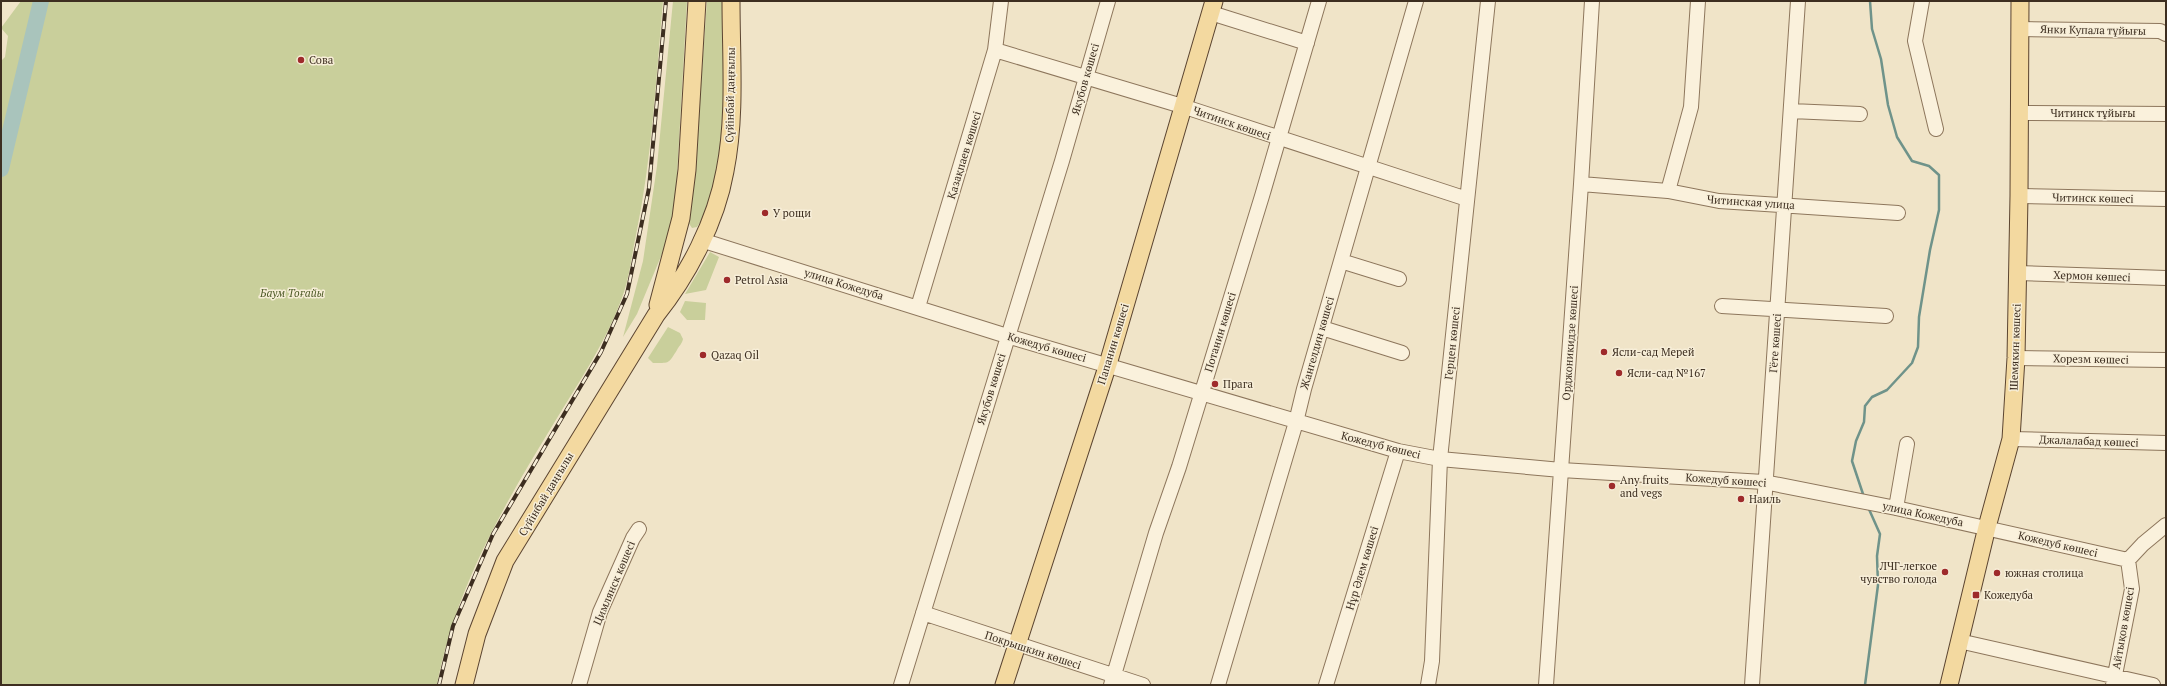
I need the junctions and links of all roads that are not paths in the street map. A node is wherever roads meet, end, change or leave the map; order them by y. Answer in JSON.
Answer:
{"nodes":[{"id":1,"x":697,"y":1,"type":"edge"},
{"id":2,"x":731,"y":1,"type":"edge"},
{"id":3,"x":1000,"y":1,"type":"edge"},
{"id":4,"x":1108,"y":1,"type":"edge"},
{"id":5,"x":1319,"y":1,"type":"edge"},
{"id":6,"x":1416,"y":1,"type":"edge"},
{"id":7,"x":1488,"y":1,"type":"edge"},
{"id":8,"x":1592,"y":1,"type":"edge"},
{"id":9,"x":1698,"y":1,"type":"edge"},
{"id":10,"x":1798,"y":1,"type":"edge"},
{"id":11,"x":1922,"y":1,"type":"edge"},
{"id":12,"x":2020,"y":1,"type":"edge"},
{"id":13,"x":1212,"y":7,"type":"edge"},
{"id":14,"x":2019,"y":29,"type":"junction"},
{"id":15,"x":2166,"y":34,"type":"edge"},
{"id":16,"x":1307,"y":43,"type":"junction"},
{"id":17,"x":995,"y":50,"type":"junction"},
{"id":18,"x":1084,"y":77,"type":"junction"},
{"id":19,"x":1182,"y":106,"type":"junction"},
{"id":20,"x":2163,"y":109,"type":"edge"},
{"id":21,"x":1791,"y":111,"type":"junction"},
{"id":22,"x":2019,"y":113,"type":"junction"},
{"id":23,"x":1860,"y":114,"type":"dead end"},
{"id":24,"x":1936,"y":128,"type":"dead end"},
{"id":25,"x":1278,"y":139,"type":"junction"},
{"id":26,"x":1367,"y":167,"type":"junction"},
{"id":27,"x":1581,"y":184,"type":"junction"},
{"id":28,"x":1668,"y":190,"type":"junction"},
{"id":29,"x":2019,"y":196,"type":"junction"},
{"id":30,"x":1467,"y":199,"type":"junction"},
{"id":31,"x":2166,"y":199,"type":"edge"},
{"id":32,"x":1785,"y":204,"type":"junction"},
{"id":33,"x":1898,"y":213,"type":"dead end"},
{"id":34,"x":701,"y":240,"type":"junction"},
{"id":35,"x":1341,"y":262,"type":"junction"},
{"id":36,"x":2017,"y":273,"type":"junction"},
{"id":37,"x":2166,"y":278,"type":"edge"},
{"id":38,"x":1399,"y":279,"type":"dead end"},
{"id":39,"x":1722,"y":306,"type":"dead end"},
{"id":40,"x":918,"y":307,"type":"junction"},
{"id":41,"x":1777,"y":309,"type":"junction"},
{"id":42,"x":656,"y":315,"type":"junction"},
{"id":43,"x":1886,"y":316,"type":"dead end"},
{"id":44,"x":1322,"y":328,"type":"junction"},
{"id":45,"x":1007,"y":336,"type":"junction"},
{"id":46,"x":1402,"y":353,"type":"dead end"},
{"id":47,"x":2016,"y":358,"type":"junction"},
{"id":48,"x":2166,"y":360,"type":"edge"},
{"id":49,"x":1108,"y":364,"type":"junction"},
{"id":50,"x":1201,"y":393,"type":"junction"},
{"id":51,"x":1296,"y":422,"type":"junction"},
{"id":52,"x":2011,"y":439,"type":"junction"},
{"id":53,"x":1907,"y":444,"type":"dead end"},
{"id":54,"x":2166,"y":444,"type":"edge"},
{"id":55,"x":1398,"y":451,"type":"junction"},
{"id":56,"x":1440,"y":459,"type":"junction"},
{"id":57,"x":1561,"y":470,"type":"junction"},
{"id":58,"x":1764,"y":482,"type":"junction"},
{"id":59,"x":1866,"y":502,"type":"joint"},
{"id":60,"x":1896,"y":508,"type":"junction"},
{"id":61,"x":2166,"y":525,"type":"edge"},
{"id":62,"x":1986,"y":527,"type":"junction"},
{"id":63,"x":639,"y":529,"type":"dead end"},
{"id":64,"x":2128,"y":560,"type":"junction"},
{"id":65,"x":923,"y":613,"type":"junction"},
{"id":66,"x":1959,"y":641,"type":"junction"},
{"id":67,"x":1017,"y":645,"type":"junction"},
{"id":68,"x":1112,"y":680,"type":"edge"},
{"id":69,"x":2114,"y":680,"type":"edge"},
{"id":70,"x":464,"y":685,"type":"edge"},
{"id":71,"x":579,"y":685,"type":"edge"},
{"id":72,"x":901,"y":685,"type":"edge"},
{"id":73,"x":1004,"y":685,"type":"edge"},
{"id":74,"x":1143,"y":685,"type":"edge"},
{"id":75,"x":1218,"y":685,"type":"edge"},
{"id":76,"x":1326,"y":685,"type":"edge"},
{"id":77,"x":1428,"y":685,"type":"edge"},
{"id":78,"x":1546,"y":685,"type":"edge"},
{"id":79,"x":1752,"y":685,"type":"edge"},
{"id":80,"x":1949,"y":685,"type":"edge"},
{"id":81,"x":2153,"y":685,"type":"edge"}],
"edges":[{"from":1,"to":42,"type":"main road","name":"Сүйінбай даңғылы"},
{"from":2,"to":34,"type":"main road","name":"Сүйінбай даңғылы"},
{"from":3,"to":17,"type":"street","name":"Қазақпаев көшесі"},
{"from":4,"to":18,"type":"street","name":"Якубов көшесі"},
{"from":5,"to":16,"type":"street","name":"Потанин көшесі"},
{"from":6,"to":26,"type":"street","name":"Жангелдин көшесі"},
{"from":7,"to":30,"type":"street","name":"Герцен көшесі"},
{"from":8,"to":27,"type":"street","name":"Орджоникидзе көшесі"},
{"from":9,"to":28,"type":"street"},
{"from":10,"to":21,"type":"street","name":"Гёте көшесі"},
{"from":11,"to":24,"type":"street"},
{"from":12,"to":14,"type":"main road","name":"Шемякин көшесі"},
{"from":13,"to":16,"type":"street"},
{"from":13,"to":19,"type":"main road","name":"Папанин көшесі"},
{"from":14,"to":15,"type":"street","name":"Янки Купала тұйығы"},
{"from":14,"to":22,"type":"main road","name":"Шемякин көшесі"},
{"from":16,"to":25,"type":"street","name":"Потанин көшесі"},
{"from":17,"to":18,"type":"street","name":"Читинск көшесі"},
{"from":17,"to":40,"type":"street","name":"Қазақпаев көшесі"},
{"from":18,"to":19,"type":"street","name":"Читинск көшесі"},
{"from":18,"to":45,"type":"street","name":"Якубов көшесі"},
{"from":19,"to":25,"type":"street","name":"Читинск көшесі"},
{"from":19,"to":49,"type":"main road","name":"Папанин көшесі"},
{"from":20,"to":22,"type":"street","name":"Читинск тұйығы"},
{"from":21,"to":23,"type":"street"},
{"from":21,"to":32,"type":"street","name":"Гёте көшесі"},
{"from":22,"to":29,"type":"main road","name":"Шемякин көшесі"},
{"from":25,"to":26,"type":"street","name":"Читинск көшесі"},
{"from":25,"to":50,"type":"street","name":"Потанин көшесі"},
{"from":26,"to":30,"type":"street","name":"Читинск көшесі"},
{"from":26,"to":35,"type":"street","name":"Жангелдин көшесі"},
{"from":27,"to":28,"type":"street","name":"Читинская улица"},
{"from":27,"to":57,"type":"street","name":"Орджоникидзе көшесі"},
{"from":28,"to":32,"type":"street","name":"Читинская улица"},
{"from":29,"to":31,"type":"street","name":"Читинск көшесі"},
{"from":29,"to":36,"type":"main road","name":"Шемякин көшесі"},
{"from":30,"to":56,"type":"street","name":"Герцен көшесі"},
{"from":32,"to":33,"type":"street","name":"Читинская улица"},
{"from":32,"to":41,"type":"street","name":"Гёте көшесі"},
{"from":34,"to":40,"type":"street","name":"улица Кожедуба"},
{"from":34,"to":42,"type":"main road","name":"Сүйінбай даңғылы"},
{"from":35,"to":38,"type":"street"},
{"from":35,"to":44,"type":"street","name":"Жангелдин көшесі"},
{"from":36,"to":37,"type":"street","name":"Хермон көшесі"},
{"from":36,"to":47,"type":"main road","name":"Шемякин көшесі"},
{"from":39,"to":41,"type":"street"},
{"from":40,"to":45,"type":"street","name":"Кожедуб көшесі"},
{"from":41,"to":43,"type":"street"},
{"from":41,"to":58,"type":"street","name":"Гёте көшесі"},
{"from":42,"to":70,"type":"main road","name":"Сүйінбай даңғылы"},
{"from":44,"to":46,"type":"street"},
{"from":44,"to":51,"type":"street","name":"Жангелдин көшесі"},
{"from":45,"to":49,"type":"street","name":"Кожедуб көшесі"},
{"from":45,"to":65,"type":"street","name":"Якубов көшесі"},
{"from":47,"to":48,"type":"street","name":"Хорезм көшесі"},
{"from":47,"to":52,"type":"main road","name":"Шемякин көшесі"},
{"from":49,"to":50,"type":"street","name":"Кожедуб көшесі"},
{"from":49,"to":67,"type":"main road","name":"Папанин көшесі"},
{"from":50,"to":51,"type":"street","name":"Кожедуб көшесі"},
{"from":50,"to":68,"type":"street","name":"Потанин көшесі"},
{"from":51,"to":55,"type":"street","name":"Кожедуб көшесі"},
{"from":51,"to":75,"type":"street","name":"Жангелдин көшесі"},
{"from":52,"to":54,"type":"street","name":"Джалалабад көшесі"},
{"from":52,"to":62,"type":"main road","name":"Шемякин көшесі"},
{"from":53,"to":60,"type":"street"},
{"from":55,"to":56,"type":"street","name":"Кожедуб көшесі"},
{"from":55,"to":76,"type":"street","name":"Нұр Әлем көшесі"},
{"from":56,"to":57,"type":"street","name":"Кожедуб көшесі"},
{"from":56,"to":77,"type":"street","name":"Герцен көшесі"},
{"from":57,"to":58,"type":"street","name":"Кожедуб көшесі"},
{"from":57,"to":78,"type":"street","name":"Орджоникидзе көшесі"},
{"from":58,"to":59,"type":"street","name":"Кожедуб көшесі"},
{"from":58,"to":79,"type":"street","name":"Гёте көшесі"},
{"from":59,"to":60,"type":"street","name":"улица Кожедуба"},
{"from":60,"to":62,"type":"street","name":"улица Кожедуба"},
{"from":61,"to":64,"type":"street"},
{"from":62,"to":64,"type":"street","name":"Кожедуб көшесі"},
{"from":62,"to":66,"type":"main road","name":"Шемякин көшесі"},
{"from":63,"to":71,"type":"street","name":"Цимлянск көшесі"},
{"from":64,"to":69,"type":"street","name":"Айтықов көшесі"},
{"from":65,"to":67,"type":"street","name":"Покрышкин көшесі"},
{"from":65,"to":72,"type":"street","name":"Якубов көшесі"},
{"from":66,"to":69,"type":"street","name":"Айтықов көшесі"},
{"from":66,"to":80,"type":"main road","name":"Шемякин көшесі"},
{"from":67,"to":68,"type":"street","name":"Покрышкин көшесі"},
{"from":67,"to":73,"type":"main road","name":"Папанин көшесі"},
{"from":68,"to":74,"type":"street","name":"Покрышкин көшесі"},
{"from":69,"to":81,"type":"street","name":"Айтықов көшесі"}]}
